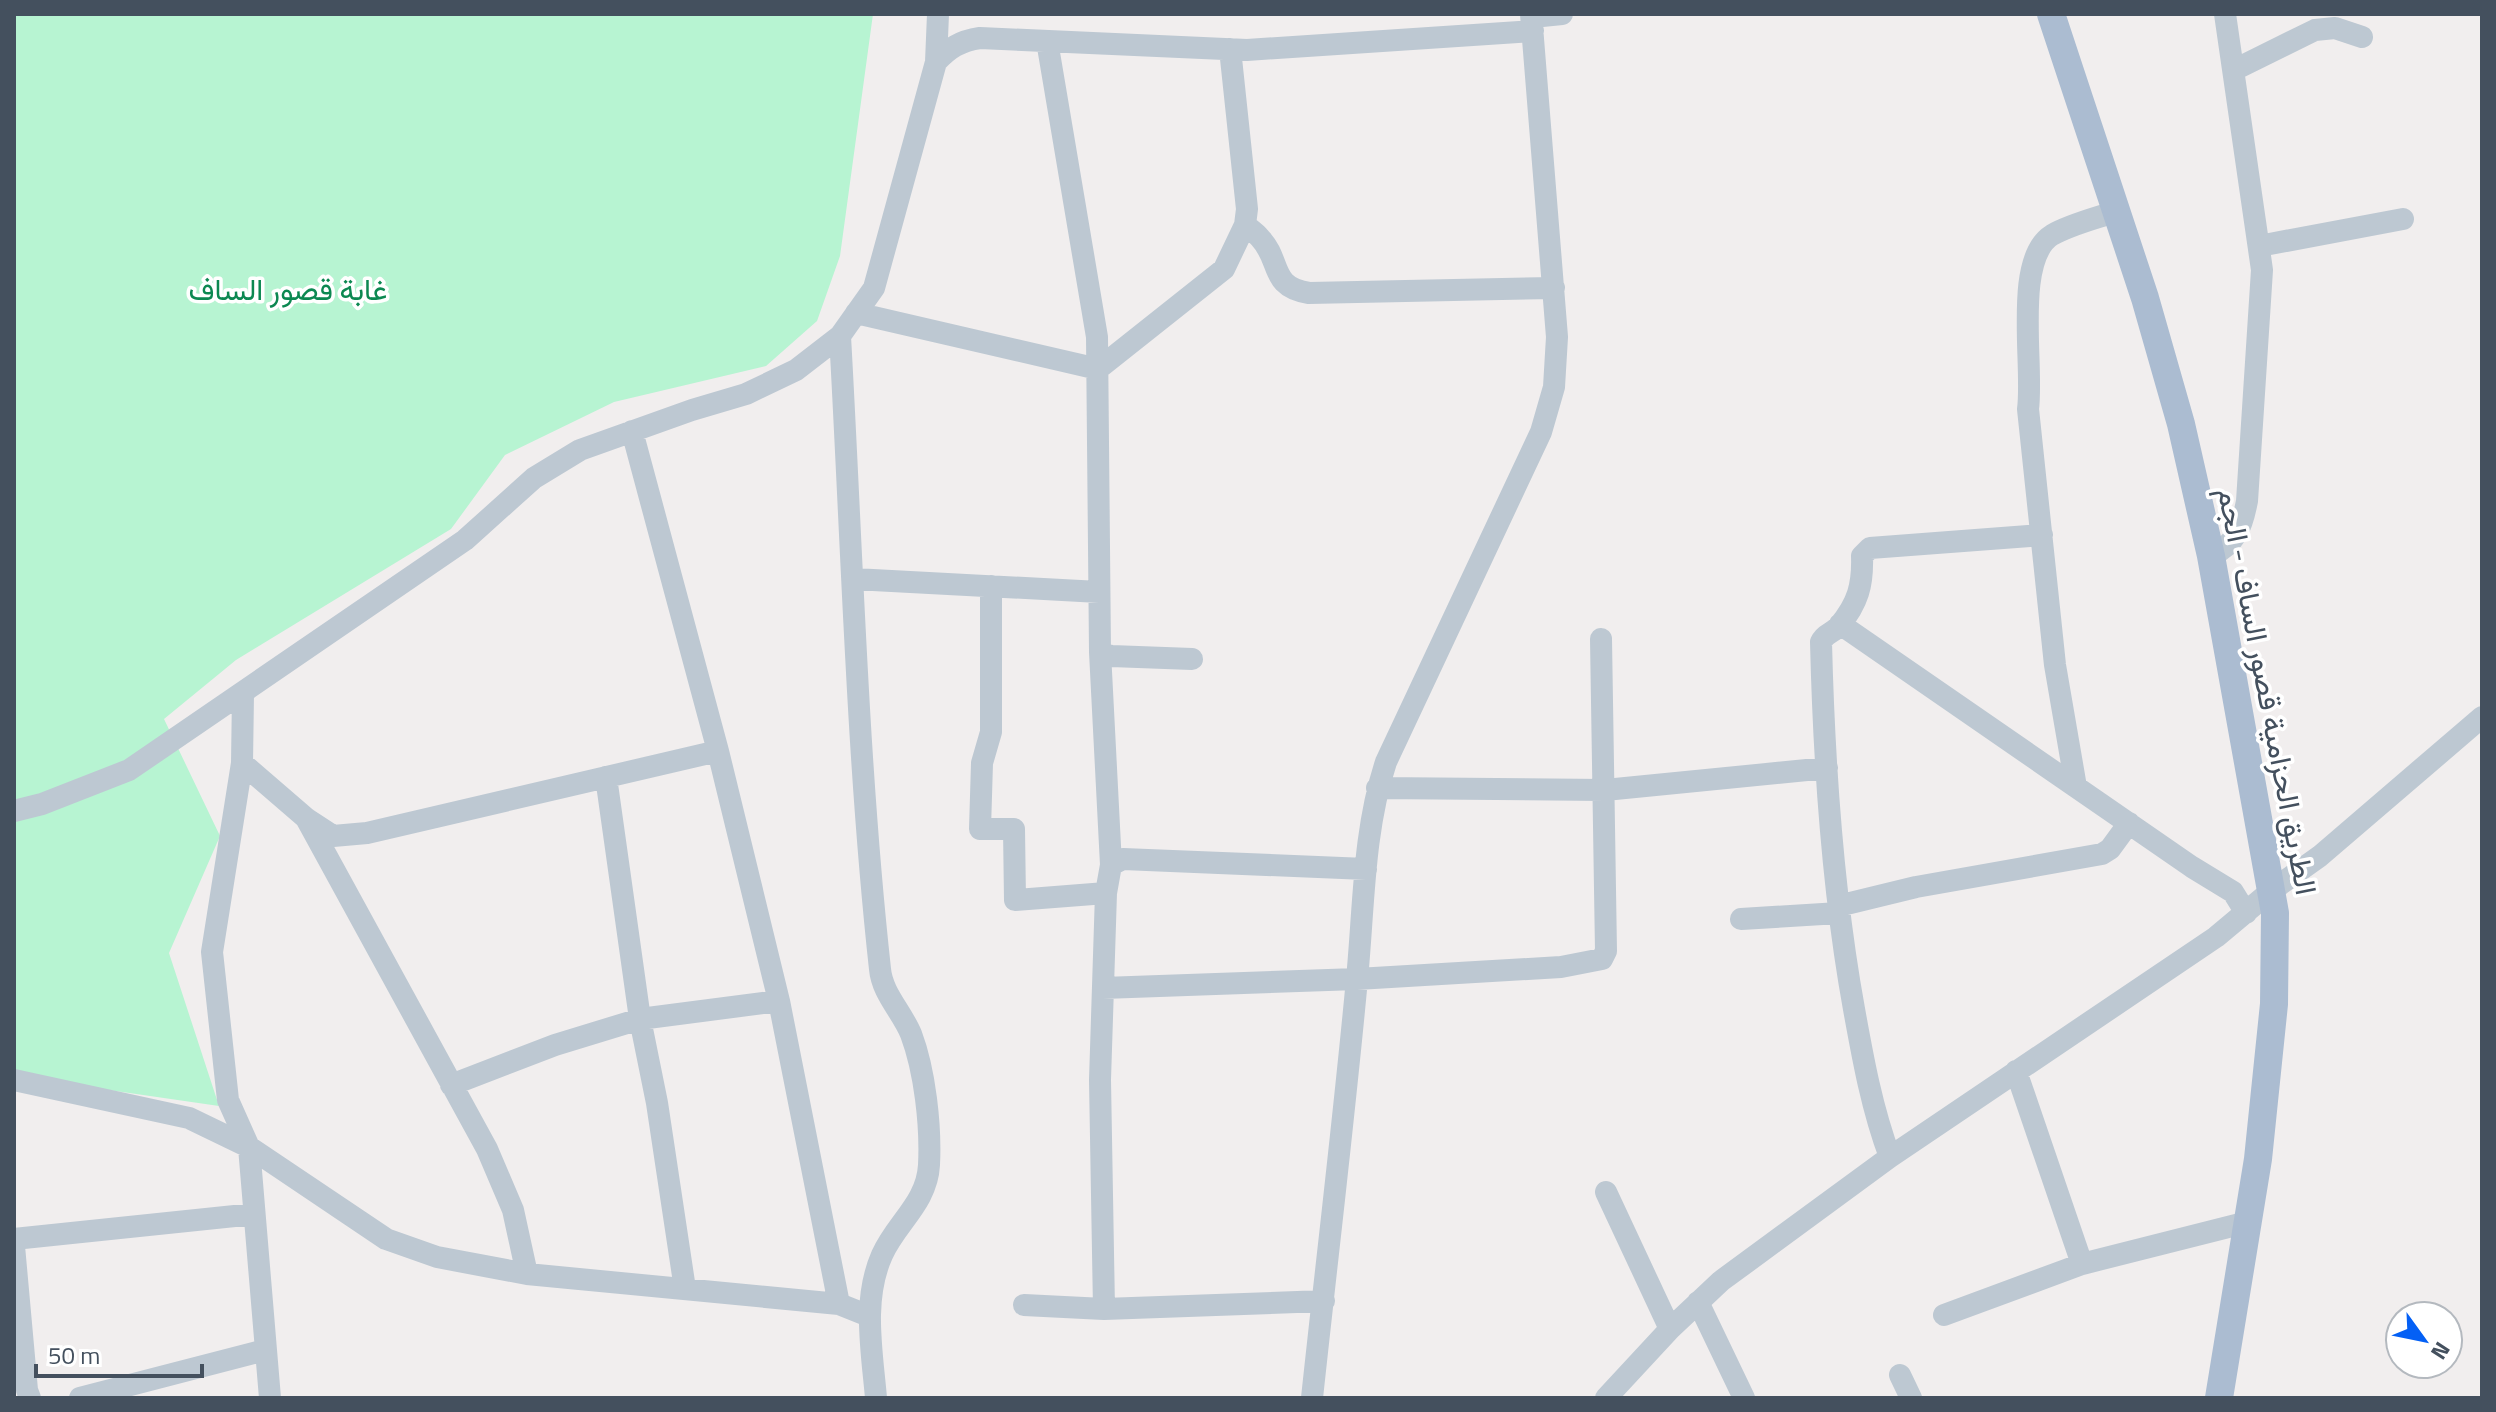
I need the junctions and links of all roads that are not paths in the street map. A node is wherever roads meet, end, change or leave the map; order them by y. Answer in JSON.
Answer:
{"nodes":[{"id":1,"x":938,"y":14,"type":"edge"},
{"id":2,"x":1562,"y":14,"type":"edge"},
{"id":3,"x":2051,"y":14,"type":"edge"},
{"id":4,"x":2225,"y":14,"type":"edge"},
{"id":5,"x":1532,"y":21,"type":"edge"},
{"id":6,"x":2362,"y":37,"type":"dead end"},
{"id":7,"x":1047,"y":41,"type":"junction"},
{"id":8,"x":1230,"y":49,"type":"junction"},
{"id":9,"x":936,"y":62,"type":"junction"},
{"id":10,"x":2234,"y":70,"type":"junction"},
{"id":11,"x":2117,"y":211,"type":"junction"},
{"id":12,"x":2403,"y":219,"type":"dead end"},
{"id":13,"x":1245,"y":225,"type":"junction"},
{"id":14,"x":2259,"y":246,"type":"junction"},
{"id":15,"x":1554,"y":288,"type":"junction"},
{"id":16,"x":856,"y":313,"type":"junction"},
{"id":17,"x":840,"y":336,"type":"junction"},
{"id":18,"x":1098,"y":369,"type":"junction"},
{"id":19,"x":632,"y":431,"type":"junction"},
{"id":20,"x":2042,"y":535,"type":"junction"},
{"id":21,"x":2211,"y":556,"type":"junction"},
{"id":22,"x":854,"y":579,"type":"junction"},
{"id":23,"x":991,"y":586,"type":"junction"},
{"id":24,"x":1099,"y":592,"type":"junction"},
{"id":25,"x":1840,"y":624,"type":"junction"},
{"id":26,"x":1601,"y":639,"type":"dead end"},
{"id":27,"x":1100,"y":652,"type":"junction"},
{"id":28,"x":1192,"y":659,"type":"dead end"},
{"id":29,"x":243,"y":694,"type":"junction"},
{"id":30,"x":2482,"y":717,"type":"edge"},
{"id":31,"x":718,"y":751,"type":"junction"},
{"id":32,"x":242,"y":763,"type":"junction"},
{"id":33,"x":1827,"y":768,"type":"junction"},
{"id":34,"x":606,"y":777,"type":"junction"},
{"id":35,"x":2076,"y":787,"type":"junction"},
{"id":36,"x":1377,"y":788,"type":"junction"},
{"id":37,"x":1605,"y":790,"type":"junction"},
{"id":38,"x":14,"y":811,"type":"edge"},
{"id":39,"x":307,"y":819,"type":"junction"},
{"id":40,"x":2129,"y":823,"type":"junction"},
{"id":41,"x":1111,"y":865,"type":"junction"},
{"id":42,"x":1366,"y":869,"type":"junction"},
{"id":43,"x":2271,"y":891,"type":"junction"},
{"id":44,"x":1106,"y":893,"type":"junction"},
{"id":45,"x":1839,"y":909,"type":"junction"},
{"id":46,"x":2246,"y":913,"type":"junction"},
{"id":47,"x":1741,"y":919,"type":"dead end"},
{"id":48,"x":1357,"y":979,"type":"junction"},
{"id":49,"x":1103,"y":988,"type":"junction"},
{"id":50,"x":779,"y":1001,"type":"junction"},
{"id":51,"x":640,"y":1019,"type":"junction"},
{"id":52,"x":2016,"y":1071,"type":"junction"},
{"id":53,"x":14,"y":1080,"type":"edge"},
{"id":54,"x":451,"y":1085,"type":"junction"},
{"id":55,"x":249,"y":1147,"type":"junction"},
{"id":56,"x":1890,"y":1157,"type":"junction"},
{"id":57,"x":1606,"y":1192,"type":"dead end"},
{"id":58,"x":254,"y":1214,"type":"junction"},
{"id":59,"x":2248,"y":1222,"type":"junction"},
{"id":60,"x":14,"y":1239,"type":"edge"},
{"id":61,"x":14,"y":1246,"type":"edge"},
{"id":62,"x":2082,"y":1264,"type":"junction"},
{"id":63,"x":527,"y":1274,"type":"junction"},
{"id":64,"x":685,"y":1289,"type":"junction"},
{"id":65,"x":1324,"y":1301,"type":"junction"},
{"id":66,"x":1698,"y":1302,"type":"junction"},
{"id":67,"x":839,"y":1304,"type":"junction"},
{"id":68,"x":1024,"y":1305,"type":"dead end"},
{"id":69,"x":1104,"y":1309,"type":"junction"},
{"id":70,"x":1944,"y":1315,"type":"dead end"},
{"id":71,"x":869,"y":1316,"type":"junction"},
{"id":72,"x":1670,"y":1329,"type":"junction"},
{"id":73,"x":265,"y":1350,"type":"junction"},
{"id":74,"x":1900,"y":1375,"type":"dead end"},
{"id":75,"x":30,"y":1398,"type":"edge"},
{"id":76,"x":80,"y":1398,"type":"edge"},
{"id":77,"x":270,"y":1398,"type":"edge"},
{"id":78,"x":876,"y":1398,"type":"edge"},
{"id":79,"x":1312,"y":1398,"type":"edge"},
{"id":80,"x":1606,"y":1398,"type":"edge"},
{"id":81,"x":1744,"y":1398,"type":"edge"},
{"id":82,"x":1911,"y":1398,"type":"edge"},
{"id":83,"x":2219,"y":1398,"type":"edge"}],
"edges":[{"from":1,"to":9,"type":"street"},
{"from":2,"to":5,"type":"street"},
{"from":3,"to":11,"type":"main road","name":"الطريق الحزامية قصور الساف - الجم"},
{"from":4,"to":10,"type":"street"},
{"from":5,"to":8,"type":"street"},
{"from":5,"to":15,"type":"street"},
{"from":6,"to":10,"type":"street"},
{"from":7,"to":8,"type":"street"},
{"from":7,"to":9,"type":"street"},
{"from":7,"to":18,"type":"street"},
{"from":8,"to":13,"type":"street"},
{"from":9,"to":16,"type":"street"},
{"from":10,"to":14,"type":"street"},
{"from":11,"to":20,"type":"street"},
{"from":11,"to":21,"type":"main road","name":"الطريق الحزامية قصور الساف - الجم"},
{"from":12,"to":14,"type":"street"},
{"from":13,"to":15,"type":"street"},
{"from":13,"to":18,"type":"street"},
{"from":14,"to":21,"type":"street"},
{"from":15,"to":36,"type":"street"},
{"from":16,"to":17,"type":"street"},
{"from":16,"to":18,"type":"street"},
{"from":17,"to":19,"type":"street"},
{"from":17,"to":22,"type":"street"},
{"from":18,"to":24,"type":"street"},
{"from":19,"to":29,"type":"street"},
{"from":19,"to":31,"type":"street"},
{"from":20,"to":25,"type":"street"},
{"from":20,"to":35,"type":"street"},
{"from":21,"to":43,"type":"main road","name":"الطريق الحزامية قصور الساف - الجم"},
{"from":22,"to":23,"type":"street"},
{"from":22,"to":71,"type":"street"},
{"from":23,"to":24,"type":"street"},
{"from":23,"to":44,"type":"street"},
{"from":24,"to":27,"type":"street"},
{"from":25,"to":33,"type":"street"},
{"from":25,"to":35,"type":"street"},
{"from":26,"to":37,"type":"street"},
{"from":27,"to":28,"type":"street"},
{"from":27,"to":41,"type":"street"},
{"from":29,"to":32,"type":"street"},
{"from":29,"to":38,"type":"street"},
{"from":30,"to":43,"type":"street"},
{"from":31,"to":34,"type":"street"},
{"from":31,"to":50,"type":"street"},
{"from":32,"to":39,"type":"street"},
{"from":32,"to":55,"type":"street"},
{"from":33,"to":37,"type":"street"},
{"from":33,"to":45,"type":"street"},
{"from":34,"to":39,"type":"street"},
{"from":34,"to":51,"type":"street"},
{"from":35,"to":40,"type":"street"},
{"from":36,"to":37,"type":"street"},
{"from":36,"to":42,"type":"street"},
{"from":37,"to":48,"type":"street"},
{"from":39,"to":54,"type":"street"},
{"from":40,"to":45,"type":"street"},
{"from":40,"to":46,"type":"street"},
{"from":41,"to":42,"type":"street"},
{"from":41,"to":44,"type":"street"},
{"from":42,"to":48,"type":"street"},
{"from":43,"to":46,"type":"street"},
{"from":43,"to":59,"type":"main road","name":"الطريق الحزامية قصور الساف - الجم"},
{"from":44,"to":49,"type":"street"},
{"from":45,"to":47,"type":"street"},
{"from":45,"to":56,"type":"street"},
{"from":46,"to":52,"type":"street"},
{"from":48,"to":49,"type":"street"},
{"from":48,"to":65,"type":"street"},
{"from":49,"to":69,"type":"street"},
{"from":50,"to":51,"type":"street"},
{"from":50,"to":67,"type":"street"},
{"from":51,"to":54,"type":"street"},
{"from":51,"to":64,"type":"street"},
{"from":52,"to":56,"type":"street"},
{"from":52,"to":62,"type":"street"},
{"from":53,"to":55,"type":"street"},
{"from":54,"to":63,"type":"street"},
{"from":55,"to":58,"type":"street"},
{"from":55,"to":63,"type":"street"},
{"from":56,"to":66,"type":"street"},
{"from":57,"to":72,"type":"street"},
{"from":58,"to":60,"type":"street"},
{"from":58,"to":73,"type":"street"},
{"from":59,"to":62,"type":"street"},
{"from":59,"to":83,"type":"main road","name":"الطريق الحزامية قصور الساف - الجم"},
{"from":61,"to":75,"type":"street"},
{"from":62,"to":70,"type":"street"},
{"from":63,"to":64,"type":"street"},
{"from":64,"to":67,"type":"street"},
{"from":65,"to":69,"type":"street"},
{"from":65,"to":79,"type":"street"},
{"from":66,"to":72,"type":"street"},
{"from":66,"to":81,"type":"street"},
{"from":67,"to":71,"type":"street"},
{"from":68,"to":69,"type":"street"},
{"from":71,"to":78,"type":"street"},
{"from":72,"to":80,"type":"street"},
{"from":73,"to":76,"type":"street"},
{"from":73,"to":77,"type":"street"},
{"from":74,"to":82,"type":"street"}]}
